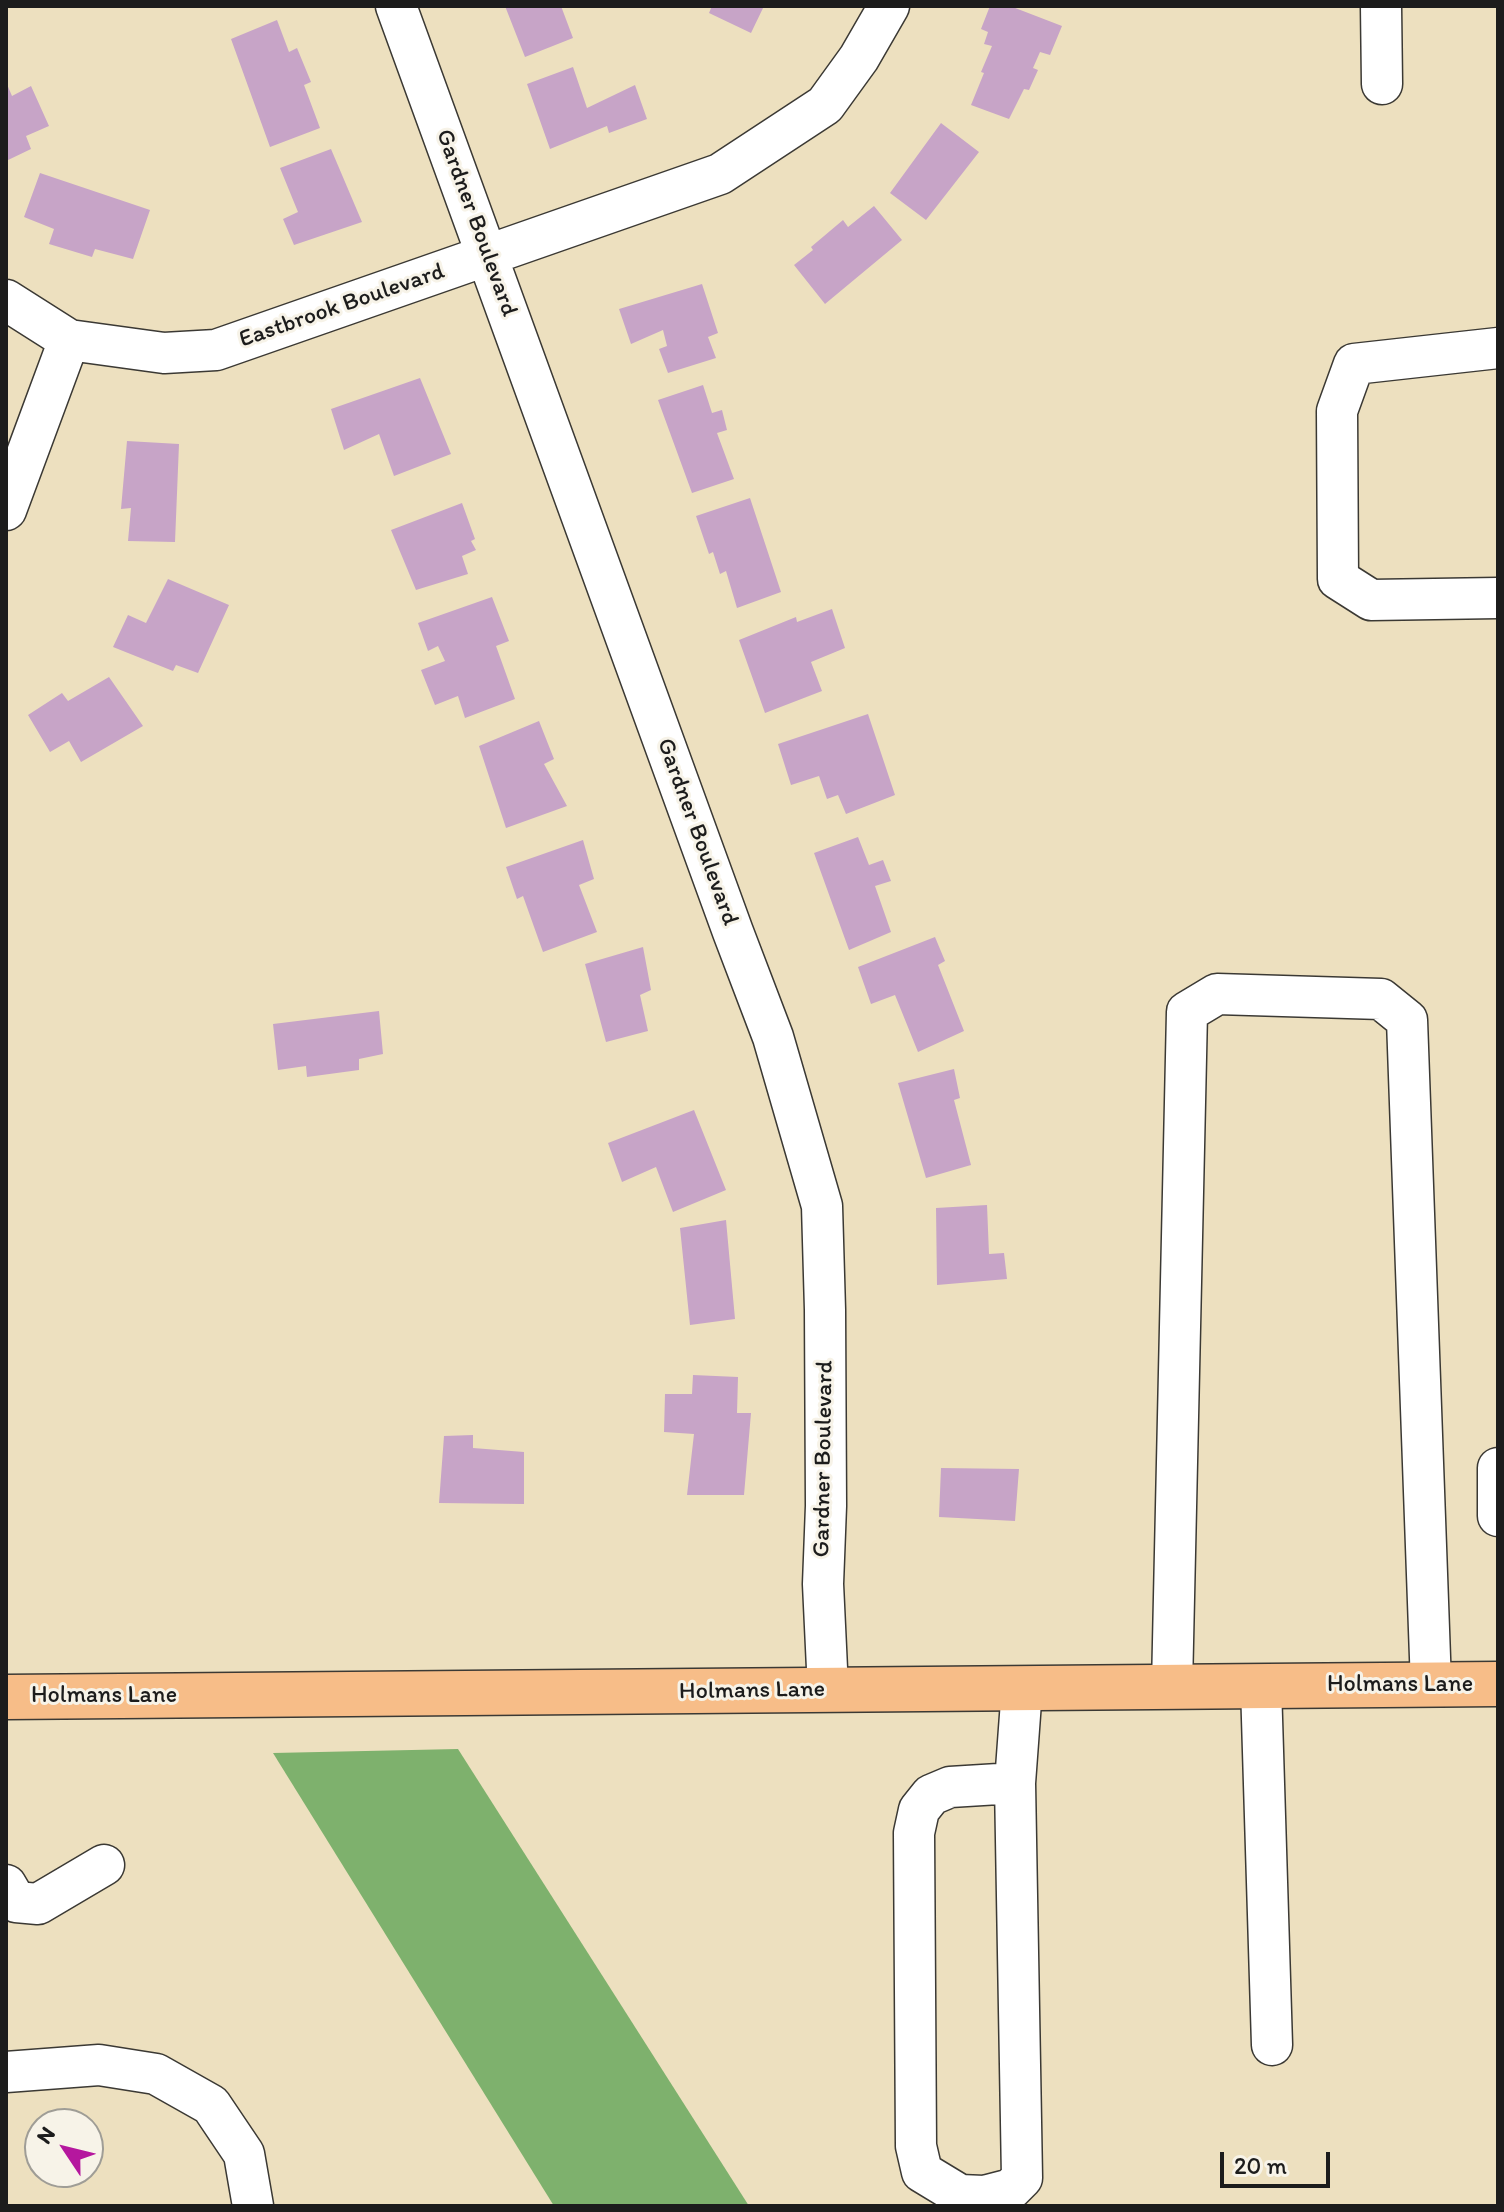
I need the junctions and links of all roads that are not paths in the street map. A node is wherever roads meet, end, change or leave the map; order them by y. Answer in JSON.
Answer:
{"nodes":[{"id":1,"x":396,"y":6,"type":"edge"},
{"id":2,"x":889,"y":6,"type":"edge"},
{"id":3,"x":1381,"y":6,"type":"edge"},
{"id":4,"x":1382,"y":84,"type":"dead end"},
{"id":5,"x":488,"y":256,"type":"junction"},
{"id":6,"x":6,"y":300,"type":"edge"},
{"id":7,"x":69,"y":340,"type":"junction"},
{"id":8,"x":1498,"y":348,"type":"edge"},
{"id":9,"x":6,"y":510,"type":"edge"},
{"id":10,"x":1498,"y":598,"type":"edge"},
{"id":11,"x":1498,"y":1468,"type":"edge"},
{"id":12,"x":1498,"y":1516,"type":"edge"},
{"id":13,"x":1498,"y":1684,"type":"edge"},
{"id":14,"x":1431,"y":1685,"type":"junction"},
{"id":15,"x":1261,"y":1686,"type":"junction"},
{"id":16,"x":1172,"y":1687,"type":"junction"},
{"id":17,"x":1022,"y":1688,"type":"junction"},
{"id":18,"x":828,"y":1690,"type":"junction"},
{"id":19,"x":6,"y":1697,"type":"edge"},
{"id":20,"x":1015,"y":1783,"type":"junction"},
{"id":21,"x":104,"y":1865,"type":"dead end"},
{"id":22,"x":6,"y":1885,"type":"edge"},
{"id":23,"x":1272,"y":2045,"type":"dead end"},
{"id":24,"x":6,"y":2072,"type":"edge"},
{"id":25,"x":253,"y":2206,"type":"edge"}],
"edges":[{"from":1,"to":5,"type":"street","name":"Gardner Boulevard"},
{"from":2,"to":5,"type":"street","name":"Eastbrook Boulevard"},
{"from":3,"to":4,"type":"street"},
{"from":5,"to":7,"type":"street","name":"Eastbrook Boulevard"},
{"from":5,"to":18,"type":"street","name":"Gardner Boulevard"},
{"from":6,"to":7,"type":"street","name":"Eastbrook Boulevard"},
{"from":7,"to":9,"type":"street"},
{"from":8,"to":10,"type":"street"},
{"from":11,"to":12,"type":"street"},
{"from":13,"to":14,"type":"main road","name":"Holmans Lane"},
{"from":14,"to":15,"type":"main road","name":"Holmans Lane"},
{"from":14,"to":16,"type":"street"},
{"from":15,"to":16,"type":"main road","name":"Holmans Lane"},
{"from":15,"to":23,"type":"street"},
{"from":16,"to":17,"type":"main road","name":"Holmans Lane"},
{"from":17,"to":18,"type":"main road","name":"Holmans Lane"},
{"from":17,"to":20,"type":"street"},
{"from":18,"to":19,"type":"main road","name":"Holmans Lane"},
{"from":20,"to":20,"type":"street"},
{"from":21,"to":22,"type":"street"},
{"from":24,"to":25,"type":"street"}]}
